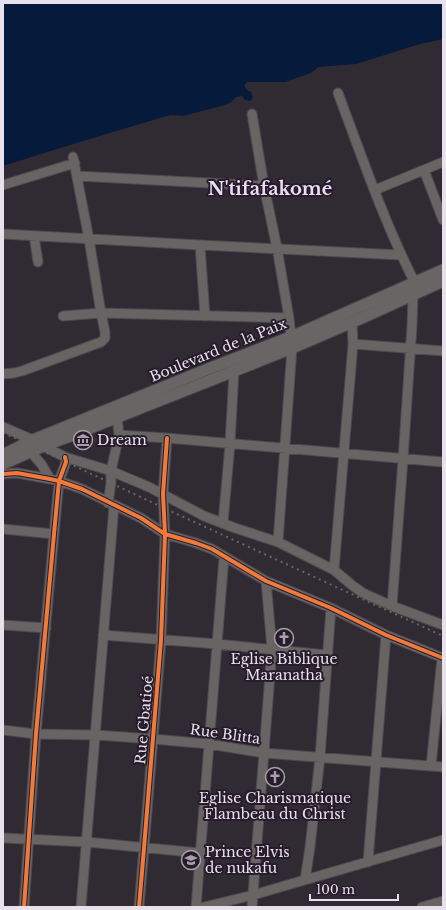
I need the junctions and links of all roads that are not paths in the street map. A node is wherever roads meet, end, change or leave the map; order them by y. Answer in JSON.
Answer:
{"nodes":[{"id":1,"x":338,"y":93,"type":"dead end"},
{"id":2,"x":252,"y":114,"type":"dead end"},
{"id":3,"x":443,"y":162,"type":"edge"},
{"id":4,"x":424,"y":170,"type":"junction"},
{"id":5,"x":77,"y":176,"type":"junction"},
{"id":6,"x":3,"y":185,"type":"edge"},
{"id":7,"x":264,"y":186,"type":"junction"},
{"id":8,"x":375,"y":190,"type":"junction"},
{"id":9,"x":443,"y":220,"type":"edge"},
{"id":10,"x":3,"y":234,"type":"edge"},
{"id":11,"x":34,"y":236,"type":"junction"},
{"id":12,"x":89,"y":239,"type":"junction"},
{"id":13,"x":200,"y":245,"type":"junction"},
{"id":14,"x":277,"y":248,"type":"junction"},
{"id":15,"x":401,"y":255,"type":"junction"},
{"id":16,"x":38,"y":262,"type":"dead end"},
{"id":17,"x":443,"y":270,"type":"edge"},
{"id":18,"x":443,"y":281,"type":"edge"},
{"id":19,"x":415,"y":283,"type":"junction"},
{"id":20,"x":412,"y":295,"type":"junction"},
{"id":21,"x":101,"y":313,"type":"junction"},
{"id":22,"x":64,"y":316,"type":"dead end"},
{"id":23,"x":205,"y":316,"type":"junction"},
{"id":24,"x":289,"y":318,"type":"junction"},
{"id":25,"x":352,"y":322,"type":"junction"},
{"id":26,"x":292,"y":343,"type":"junction"},
{"id":27,"x":353,"y":344,"type":"junction"},
{"id":28,"x":410,"y":348,"type":"junction"},
{"id":29,"x":443,"y":351,"type":"edge"},
{"id":30,"x":234,"y":371,"type":"junction"},
{"id":31,"x":3,"y":374,"type":"edge"},
{"id":32,"x":116,"y":412,"type":"junction"},
{"id":33,"x":3,"y":427,"type":"edge"},
{"id":34,"x":119,"y":435,"type":"junction"},
{"id":35,"x":167,"y":438,"type":"junction"},
{"id":36,"x":230,"y":444,"type":"junction"},
{"id":37,"x":36,"y":446,"type":"junction"},
{"id":38,"x":285,"y":449,"type":"junction"},
{"id":39,"x":343,"y":454,"type":"junction"},
{"id":40,"x":3,"y":455,"type":"edge"},
{"id":41,"x":65,"y":457,"type":"junction"},
{"id":42,"x":403,"y":459,"type":"junction"},
{"id":43,"x":443,"y":462,"type":"edge"},
{"id":44,"x":3,"y":464,"type":"edge"},
{"id":45,"x":111,"y":471,"type":"junction"},
{"id":46,"x":3,"y":474,"type":"edge"},
{"id":47,"x":50,"y":479,"type":"junction"},
{"id":48,"x":59,"y":481,"type":"junction"},
{"id":49,"x":163,"y":494,"type":"junction"},
{"id":50,"x":111,"y":504,"type":"junction"},
{"id":51,"x":223,"y":524,"type":"junction"},
{"id":52,"x":3,"y":529,"type":"edge"},
{"id":53,"x":54,"y":534,"type":"junction"},
{"id":54,"x":165,"y":534,"type":"junction"},
{"id":55,"x":278,"y":542,"type":"junction"},
{"id":56,"x":224,"y":557,"type":"junction"},
{"id":57,"x":334,"y":570,"type":"junction"},
{"id":58,"x":266,"y":581,"type":"junction"},
{"id":59,"x":392,"y":606,"type":"junction"},
{"id":60,"x":331,"y":608,"type":"junction"},
{"id":61,"x":3,"y":625,"type":"edge"},
{"id":62,"x":443,"y":625,"type":"edge"},
{"id":63,"x":46,"y":628,"type":"junction"},
{"id":64,"x":103,"y":635,"type":"junction"},
{"id":65,"x":386,"y":635,"type":"junction"},
{"id":66,"x":161,"y":640,"type":"junction"},
{"id":67,"x":217,"y":644,"type":"junction"},
{"id":68,"x":272,"y":649,"type":"junction"},
{"id":69,"x":327,"y":655,"type":"junction"},
{"id":70,"x":443,"y":658,"type":"edge"},
{"id":71,"x":3,"y":730,"type":"edge"},
{"id":72,"x":36,"y":734,"type":"junction"},
{"id":73,"x":96,"y":735,"type":"junction"},
{"id":74,"x":153,"y":739,"type":"junction"},
{"id":75,"x":209,"y":744,"type":"junction"},
{"id":76,"x":264,"y":753,"type":"junction"},
{"id":77,"x":320,"y":757,"type":"junction"},
{"id":78,"x":376,"y":762,"type":"junction"},
{"id":79,"x":431,"y":766,"type":"junction"},
{"id":80,"x":443,"y":767,"type":"edge"},
{"id":81,"x":3,"y":838,"type":"edge"},
{"id":82,"x":28,"y":839,"type":"junction"},
{"id":83,"x":443,"y":840,"type":"edge"},
{"id":84,"x":86,"y":842,"type":"junction"},
{"id":85,"x":144,"y":848,"type":"junction"},
{"id":86,"x":200,"y":853,"type":"junction"},
{"id":87,"x":368,"y":862,"type":"junction"},
{"id":88,"x":305,"y":880,"type":"junction"},
{"id":89,"x":253,"y":895,"type":"junction"},
{"id":90,"x":443,"y":901,"type":"edge"},
{"id":91,"x":427,"y":906,"type":"edge"},
{"id":92,"x":24,"y":907,"type":"edge"},
{"id":93,"x":82,"y":907,"type":"edge"},
{"id":94,"x":139,"y":907,"type":"edge"},
{"id":95,"x":196,"y":907,"type":"edge"},
{"id":96,"x":204,"y":907,"type":"edge"},
{"id":97,"x":252,"y":907,"type":"edge"}],
"edges":[{"from":1,"to":8,"type":"street"},
{"from":2,"to":7,"type":"street"},
{"from":3,"to":4,"type":"street"},
{"from":4,"to":8,"type":"street"},
{"from":4,"to":9,"type":"street"},
{"from":5,"to":6,"type":"street"},
{"from":5,"to":7,"type":"street"},
{"from":5,"to":12,"type":"street"},
{"from":7,"to":14,"type":"street"},
{"from":8,"to":15,"type":"street"},
{"from":10,"to":11,"type":"street"},
{"from":11,"to":12,"type":"street"},
{"from":11,"to":16,"type":"street"},
{"from":12,"to":13,"type":"street"},
{"from":12,"to":21,"type":"street"},
{"from":13,"to":14,"type":"street"},
{"from":13,"to":23,"type":"street"},
{"from":14,"to":15,"type":"street"},
{"from":14,"to":24,"type":"street"},
{"from":15,"to":19,"type":"street"},
{"from":17,"to":19,"type":"main road","name":"Boulevard de la Paix"},
{"from":18,"to":20,"type":"main road","name":"Boulevard de la Paix"},
{"from":19,"to":26,"type":"main road","name":"Boulevard de la Paix"},
{"from":20,"to":25,"type":"main road","name":"Boulevard de la Paix"},
{"from":20,"to":28,"type":"street"},
{"from":21,"to":22,"type":"street"},
{"from":21,"to":23,"type":"street"},
{"from":21,"to":31,"type":"street"},
{"from":23,"to":24,"type":"street"},
{"from":24,"to":26,"type":"street"},
{"from":25,"to":26,"type":"main road","name":"Boulevard de la Paix"},
{"from":25,"to":27,"type":"street"},
{"from":26,"to":30,"type":"main road","name":"Boulevard de la Paix"},
{"from":26,"to":32,"type":"main road","name":"Boulevard de la Paix"},
{"from":26,"to":38,"type":"street"},
{"from":27,"to":28,"type":"street"},
{"from":27,"to":39,"type":"street"},
{"from":28,"to":29,"type":"street"},
{"from":28,"to":42,"type":"street"},
{"from":30,"to":32,"type":"main road","name":"Boulevard de la Paix"},
{"from":30,"to":36,"type":"street"},
{"from":32,"to":34,"type":"street"},
{"from":32,"to":37,"type":"main road","name":"Boulevard de la Paix"},
{"from":33,"to":37,"type":"street"},
{"from":34,"to":35,"type":"street"},
{"from":34,"to":45,"type":"street"},
{"from":35,"to":36,"type":"street"},
{"from":35,"to":49,"type":"street","name":"Rue Gbatioé"},
{"from":36,"to":38,"type":"street"},
{"from":36,"to":51,"type":"street"},
{"from":37,"to":40,"type":"main road","name":"Boulevard de la Paix"},
{"from":37,"to":41,"type":"street"},
{"from":37,"to":44,"type":"main road","name":"Boulevard de la Paix"},
{"from":37,"to":47,"type":"street"},
{"from":38,"to":39,"type":"street"},
{"from":38,"to":55,"type":"street"},
{"from":39,"to":42,"type":"street"},
{"from":39,"to":57,"type":"street"},
{"from":41,"to":45,"type":"street"},
{"from":41,"to":48,"type":"street"},
{"from":42,"to":43,"type":"street"},
{"from":42,"to":59,"type":"street"},
{"from":45,"to":49,"type":"street"},
{"from":45,"to":50,"type":"street"},
{"from":46,"to":47,"type":"street"},
{"from":47,"to":48,"type":"street"},
{"from":48,"to":50,"type":"street"},
{"from":48,"to":53,"type":"street"},
{"from":49,"to":51,"type":"street"},
{"from":49,"to":54,"type":"street","name":"Rue Gbatioé"},
{"from":50,"to":54,"type":"street"},
{"from":50,"to":64,"type":"street"},
{"from":51,"to":55,"type":"street"},
{"from":52,"to":53,"type":"street"},
{"from":53,"to":63,"type":"street"},
{"from":54,"to":56,"type":"street"},
{"from":54,"to":66,"type":"street","name":"Rue Gbatioé"},
{"from":55,"to":57,"type":"street"},
{"from":56,"to":58,"type":"street"},
{"from":56,"to":67,"type":"street"},
{"from":57,"to":59,"type":"street"},
{"from":58,"to":60,"type":"street"},
{"from":58,"to":68,"type":"street"},
{"from":59,"to":62,"type":"street"},
{"from":60,"to":65,"type":"street"},
{"from":60,"to":69,"type":"street"},
{"from":61,"to":63,"type":"street"},
{"from":63,"to":72,"type":"street"},
{"from":64,"to":66,"type":"street"},
{"from":64,"to":73,"type":"street"},
{"from":65,"to":70,"type":"street"},
{"from":65,"to":78,"type":"street"},
{"from":66,"to":67,"type":"street"},
{"from":66,"to":74,"type":"street","name":"Rue Gbatioé"},
{"from":67,"to":68,"type":"street"},
{"from":67,"to":75,"type":"street"},
{"from":68,"to":69,"type":"street"},
{"from":68,"to":76,"type":"street"},
{"from":69,"to":77,"type":"street"},
{"from":70,"to":79,"type":"street"},
{"from":71,"to":72,"type":"street","name":"Rue Blitta"},
{"from":72,"to":73,"type":"street","name":"Rue Blitta"},
{"from":72,"to":82,"type":"street"},
{"from":73,"to":74,"type":"street","name":"Rue Blitta"},
{"from":73,"to":84,"type":"street"},
{"from":74,"to":75,"type":"street","name":"Rue Blitta"},
{"from":74,"to":85,"type":"street","name":"Rue Gbatioé"},
{"from":75,"to":76,"type":"street","name":"Rue Blitta"},
{"from":75,"to":86,"type":"street"},
{"from":76,"to":77,"type":"street","name":"Rue Blitta"},
{"from":76,"to":89,"type":"street"},
{"from":77,"to":78,"type":"street","name":"Rue Blitta"},
{"from":77,"to":88,"type":"street"},
{"from":78,"to":79,"type":"street","name":"Rue Blitta"},
{"from":78,"to":87,"type":"street"},
{"from":79,"to":80,"type":"street","name":"Rue Blitta"},
{"from":81,"to":82,"type":"street"},
{"from":82,"to":84,"type":"street"},
{"from":82,"to":92,"type":"street"},
{"from":83,"to":87,"type":"street"},
{"from":84,"to":85,"type":"street"},
{"from":84,"to":93,"type":"street"},
{"from":85,"to":86,"type":"street"},
{"from":85,"to":94,"type":"street","name":"Rue Gbatioé"},
{"from":86,"to":95,"type":"street"},
{"from":87,"to":88,"type":"street"},
{"from":88,"to":89,"type":"street"},
{"from":89,"to":96,"type":"street"},
{"from":89,"to":97,"type":"street"},
{"from":90,"to":91,"type":"street"}]}
